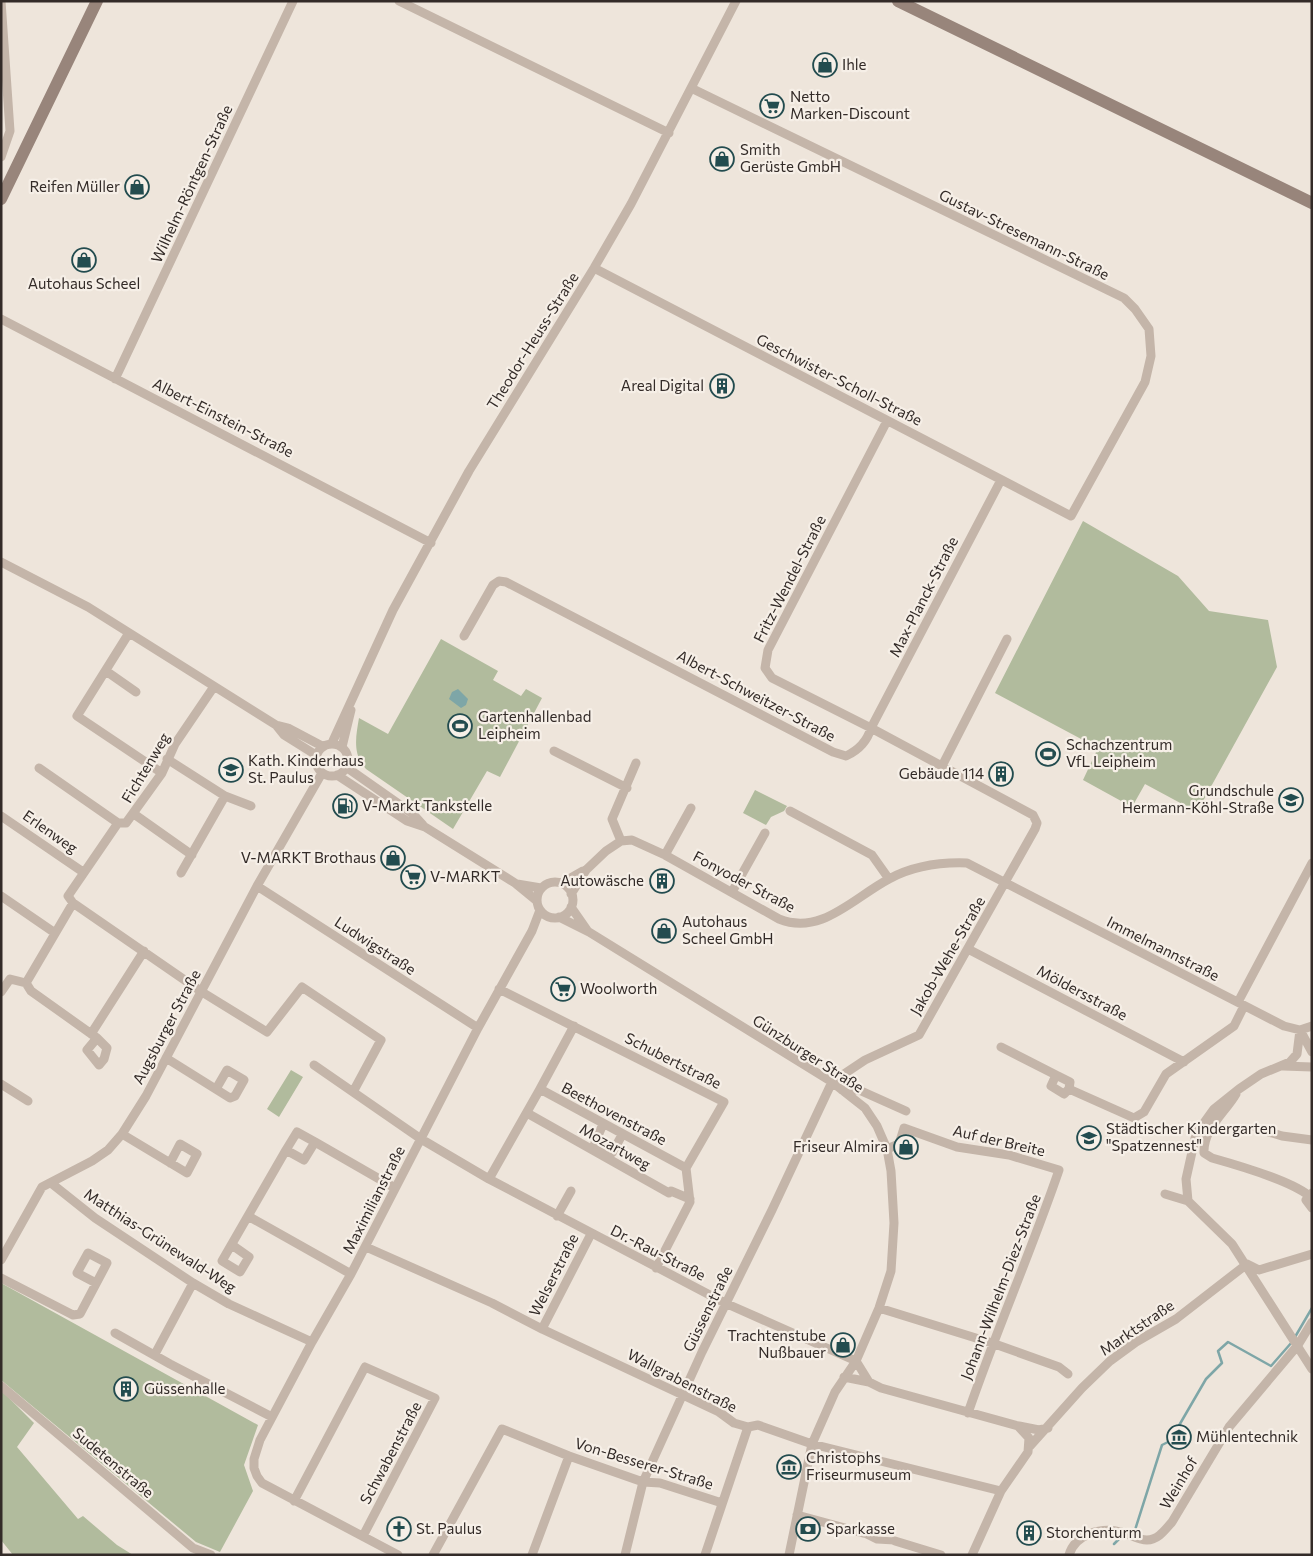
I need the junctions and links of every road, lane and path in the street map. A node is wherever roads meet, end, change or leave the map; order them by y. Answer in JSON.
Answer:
{"nodes":[{"id":1,"x":1,"y":1,"type":"edge"},
{"id":2,"x":97,"y":1,"type":"edge"},
{"id":3,"x":293,"y":1,"type":"edge"},
{"id":4,"x":399,"y":1,"type":"edge"},
{"id":5,"x":736,"y":1,"type":"edge"},
{"id":6,"x":898,"y":1,"type":"edge"},
{"id":7,"x":691,"y":88,"type":"junction"},
{"id":8,"x":669,"y":133,"type":"junction"},
{"id":9,"x":1,"y":157,"type":"edge"},
{"id":10,"x":1,"y":199,"type":"edge"},
{"id":11,"x":1312,"y":203,"type":"edge"},
{"id":12,"x":594,"y":268,"type":"junction"},
{"id":13,"x":1,"y":319,"type":"edge"},
{"id":14,"x":115,"y":379,"type":"junction"},
{"id":15,"x":887,"y":421,"type":"junction"},
{"id":16,"x":1001,"y":480,"type":"junction"},
{"id":17,"x":1071,"y":516,"type":"joint"},
{"id":18,"x":430,"y":543,"type":"junction"},
{"id":19,"x":1,"y":562,"type":"edge"},
{"id":20,"x":129,"y":633,"type":"junction"},
{"id":21,"x":464,"y":636,"type":"dead end"},
{"id":22,"x":1007,"y":639,"type":"dead end"},
{"id":23,"x":106,"y":671,"type":"junction"},
{"id":24,"x":213,"y":688,"type":"junction"},
{"id":25,"x":136,"y":692,"type":"dead end"},
{"id":26,"x":353,"y":695,"type":"junction"},
{"id":27,"x":276,"y":725,"type":"junction"},
{"id":28,"x":871,"y":728,"type":"junction"},
{"id":29,"x":332,"y":743,"type":"junction"},
{"id":30,"x":322,"y":746,"type":"junction"},
{"id":31,"x":342,"y":747,"type":"junction"},
{"id":32,"x":554,"y":751,"type":"dead end"},
{"id":33,"x":316,"y":755,"type":"junction"},
{"id":34,"x":167,"y":759,"type":"junction"},
{"id":35,"x":636,"y":763,"type":"dead end"},
{"id":36,"x":942,"y":766,"type":"junction"},
{"id":37,"x":346,"y":767,"type":"junction"},
{"id":38,"x":39,"y":768,"type":"dead end"},
{"id":39,"x":162,"y":772,"type":"junction"},
{"id":40,"x":322,"y":773,"type":"junction"},
{"id":41,"x":337,"y":775,"type":"junction"},
{"id":42,"x":627,"y":788,"type":"junction"},
{"id":43,"x":225,"y":796,"type":"junction"},
{"id":44,"x":251,"y":806,"type":"dead end"},
{"id":45,"x":691,"y":808,"type":"dead end"},
{"id":46,"x":790,"y":811,"type":"dead end"},
{"id":47,"x":134,"y":814,"type":"junction"},
{"id":48,"x":1,"y":816,"type":"edge"},
{"id":49,"x":118,"y":823,"type":"junction"},
{"id":50,"x":425,"y":827,"type":"junction"},
{"id":51,"x":765,"y":832,"type":"dead end"},
{"id":52,"x":621,"y":842,"type":"junction"},
{"id":53,"x":192,"y":855,"type":"junction"},
{"id":54,"x":665,"y":856,"type":"junction"},
{"id":55,"x":1312,"y":863,"type":"edge"},
{"id":56,"x":586,"y":870,"type":"junction"},
{"id":57,"x":83,"y":872,"type":"junction"},
{"id":58,"x":181,"y":873,"type":"dead end"},
{"id":59,"x":889,"y":879,"type":"junction"},
{"id":60,"x":515,"y":883,"type":"junction"},
{"id":61,"x":562,"y":883,"type":"junction"},
{"id":62,"x":1006,"y":883,"type":"junction"},
{"id":63,"x":257,"y":886,"type":"junction"},
{"id":64,"x":542,"y":888,"type":"junction"},
{"id":65,"x":732,"y":892,"type":"junction"},
{"id":66,"x":571,"y":894,"type":"junction"},
{"id":67,"x":1,"y":896,"type":"edge"},
{"id":68,"x":74,"y":902,"type":"junction"},
{"id":69,"x":571,"y":907,"type":"junction"},
{"id":70,"x":542,"y":909,"type":"junction"},
{"id":71,"x":559,"y":917,"type":"junction"},
{"id":72,"x":588,"y":932,"type":"junction"},
{"id":73,"x":55,"y":933,"type":"junction"},
{"id":74,"x":968,"y":949,"type":"junction"},
{"id":75,"x":144,"y":951,"type":"junction"},
{"id":76,"x":26,"y":983,"type":"junction"},
{"id":77,"x":500,"y":989,"type":"junction"},
{"id":78,"x":1,"y":992,"type":"edge"},
{"id":79,"x":202,"y":992,"type":"junction"},
{"id":80,"x":1241,"y":1004,"type":"junction"},
{"id":81,"x":574,"y":1026,"type":"junction"},
{"id":82,"x":1311,"y":1026,"type":"edge"},
{"id":83,"x":478,"y":1028,"type":"junction"},
{"id":84,"x":1300,"y":1030,"type":"junction"},
{"id":85,"x":1002,"y":1047,"type":"dead end"},
{"id":86,"x":1312,"y":1052,"type":"edge"},
{"id":87,"x":166,"y":1058,"type":"junction"},
{"id":88,"x":1184,"y":1062,"type":"junction"},
{"id":89,"x":314,"y":1065,"type":"dead end"},
{"id":90,"x":1282,"y":1066,"type":"junction"},
{"id":91,"x":1312,"y":1067,"type":"edge"},
{"id":92,"x":832,"y":1082,"type":"junction"},
{"id":93,"x":1,"y":1084,"type":"edge"},
{"id":94,"x":216,"y":1089,"type":"dead end"},
{"id":95,"x":540,"y":1089,"type":"junction"},
{"id":96,"x":1239,"y":1089,"type":"junction"},
{"id":97,"x":842,"y":1090,"type":"junction"},
{"id":98,"x":353,"y":1092,"type":"junction"},
{"id":99,"x":28,"y":1102,"type":"dead end"},
{"id":100,"x":906,"y":1111,"type":"dead end"},
{"id":101,"x":526,"y":1113,"type":"junction"},
{"id":102,"x":604,"y":1124,"type":"junction"},
{"id":103,"x":1256,"y":1128,"type":"dead end"},
{"id":104,"x":122,"y":1134,"type":"junction"},
{"id":105,"x":622,"y":1135,"type":"junction"},
{"id":106,"x":421,"y":1139,"type":"junction"},
{"id":107,"x":1312,"y":1140,"type":"edge"},
{"id":108,"x":315,"y":1142,"type":"junction"},
{"id":109,"x":888,"y":1149,"type":"junction"},
{"id":110,"x":286,"y":1150,"type":"junction"},
{"id":111,"x":170,"y":1163,"type":"dead end"},
{"id":112,"x":686,"y":1168,"type":"junction"},
{"id":113,"x":1059,"y":1170,"type":"joint"},
{"id":114,"x":489,"y":1179,"type":"junction"},
{"id":115,"x":51,"y":1183,"type":"junction"},
{"id":116,"x":395,"y":1188,"type":"junction"},
{"id":117,"x":571,"y":1191,"type":"dead end"},
{"id":118,"x":1165,"y":1194,"type":"dead end"},
{"id":119,"x":1310,"y":1194,"type":"edge"},
{"id":120,"x":690,"y":1199,"type":"junction"},
{"id":121,"x":1188,"y":1201,"type":"junction"},
{"id":122,"x":1312,"y":1208,"type":"edge"},
{"id":123,"x":248,"y":1216,"type":"junction"},
{"id":124,"x":557,"y":1216,"type":"junction"},
{"id":125,"x":591,"y":1234,"type":"junction"},
{"id":126,"x":232,"y":1246,"type":"dead end"},
{"id":127,"x":366,"y":1247,"type":"junction"},
{"id":128,"x":1312,"y":1254,"type":"edge"},
{"id":129,"x":1,"y":1260,"type":"edge"},
{"id":130,"x":1247,"y":1264,"type":"junction"},
{"id":131,"x":656,"y":1268,"type":"junction"},
{"id":132,"x":351,"y":1274,"type":"junction"},
{"id":133,"x":1,"y":1278,"type":"edge"},
{"id":134,"x":96,"y":1283,"type":"dead end"},
{"id":135,"x":194,"y":1283,"type":"junction"},
{"id":136,"x":725,"y":1303,"type":"junction"},
{"id":137,"x":879,"y":1308,"type":"junction"},
{"id":138,"x":1312,"y":1322,"type":"edge"},
{"id":139,"x":542,"y":1329,"type":"junction"},
{"id":140,"x":116,"y":1333,"type":"dead end"},
{"id":141,"x":1295,"y":1341,"type":"junction"},
{"id":142,"x":312,"y":1342,"type":"junction"},
{"id":143,"x":992,"y":1343,"type":"junction"},
{"id":144,"x":155,"y":1354,"type":"junction"},
{"id":145,"x":856,"y":1361,"type":"junction"},
{"id":146,"x":1312,"y":1369,"type":"edge"},
{"id":147,"x":1068,"y":1374,"type":"dead end"},
{"id":148,"x":844,"y":1377,"type":"junction"},
{"id":149,"x":869,"y":1382,"type":"junction"},
{"id":150,"x":1,"y":1386,"type":"edge"},
{"id":151,"x":682,"y":1396,"type":"junction"},
{"id":152,"x":968,"y":1413,"type":"junction"},
{"id":153,"x":272,"y":1417,"type":"junction"},
{"id":154,"x":1018,"y":1426,"type":"junction"},
{"id":155,"x":748,"y":1427,"type":"junction"},
{"id":156,"x":1048,"y":1428,"type":"junction"},
{"id":157,"x":1029,"y":1442,"type":"junction"},
{"id":158,"x":812,"y":1444,"type":"junction"},
{"id":159,"x":569,"y":1456,"type":"junction"},
{"id":160,"x":644,"y":1482,"type":"junction"},
{"id":161,"x":1002,"y":1492,"type":"junction"},
{"id":162,"x":294,"y":1500,"type":"junction"},
{"id":163,"x":722,"y":1503,"type":"junction"},
{"id":164,"x":797,"y":1515,"type":"junction"},
{"id":165,"x":862,"y":1533,"type":"joint"},
{"id":166,"x":363,"y":1536,"type":"junction"},
{"id":167,"x":895,"y":1541,"type":"joint"},
{"id":168,"x":1070,"y":1550,"type":"edge"},
{"id":169,"x":211,"y":1555,"type":"edge"},
{"id":170,"x":398,"y":1555,"type":"edge"},
{"id":171,"x":434,"y":1555,"type":"edge"},
{"id":172,"x":532,"y":1555,"type":"edge"},
{"id":173,"x":624,"y":1555,"type":"edge"},
{"id":174,"x":705,"y":1555,"type":"edge"},
{"id":175,"x":789,"y":1555,"type":"edge"},
{"id":176,"x":941,"y":1555,"type":"edge"},
{"id":177,"x":972,"y":1555,"type":"edge"}],
"edges":[{"from":1,"to":9,"type":"street"},
{"from":2,"to":10,"type":"main road"},
{"from":3,"to":14,"type":"street","name":"Wilhelm-Röntgen-Straße"},
{"from":4,"to":8,"type":"street"},
{"from":5,"to":7,"type":"street","name":"Theodor-Heuss-Straße"},
{"from":6,"to":11,"type":"main road"},
{"from":7,"to":8,"type":"street","name":"Theodor-Heuss-Straße"},
{"from":7,"to":17,"type":"street","name":"Gustav-Stresemann-Straße"},
{"from":8,"to":12,"type":"street","name":"Theodor-Heuss-Straße"},
{"from":12,"to":15,"type":"street","name":"Geschwister-Scholl-Straße"},
{"from":12,"to":18,"type":"street","name":"Theodor-Heuss-Straße"},
{"from":13,"to":14,"type":"street","name":"Albert-Einstein-Straße"},
{"from":14,"to":18,"type":"street","name":"Albert-Einstein-Straße"},
{"from":15,"to":16,"type":"street","name":"Geschwister-Scholl-Straße"},
{"from":15,"to":28,"type":"street","name":"Fritz-Wendel-Straße"},
{"from":16,"to":17,"type":"street","name":"Geschwister-Scholl-Straße"},
{"from":16,"to":28,"type":"street","name":"Max-Planck-Straße"},
{"from":18,"to":26,"type":"street","name":"Theodor-Heuss-Straße"},
{"from":19,"to":20,"type":"street"},
{"from":20,"to":23,"type":"street"},
{"from":20,"to":24,"type":"street"},
{"from":21,"to":28,"type":"street","name":"Albert-Schweitzer-Straße"},
{"from":22,"to":36,"type":"street"},
{"from":23,"to":25,"type":"street"},
{"from":23,"to":39,"type":"street"},
{"from":24,"to":27,"type":"street"},
{"from":24,"to":34,"type":"street","name":"Fichtenweg"},
{"from":26,"to":29,"type":"street","name":"Theodor-Heuss-Straße"},
{"from":26,"to":31,"type":"street","name":"Theodor-Heuss-Straße"},
{"from":27,"to":30,"type":"street"},
{"from":27,"to":33,"type":"street"},
{"from":28,"to":36,"type":"street"},
{"from":29,"to":30,"type":"street"},
{"from":29,"to":31,"type":"street"},
{"from":30,"to":33,"type":"street"},
{"from":31,"to":37,"type":"street"},
{"from":32,"to":42,"type":"street"},
{"from":33,"to":40,"type":"street"},
{"from":34,"to":39,"type":"street","name":"Fichtenweg"},
{"from":34,"to":43,"type":"street"},
{"from":35,"to":42,"type":"street"},
{"from":36,"to":62,"type":"street"},
{"from":37,"to":41,"type":"street"},
{"from":37,"to":50,"type":"street"},
{"from":38,"to":49,"type":"street"},
{"from":39,"to":47,"type":"street","name":"Fichtenweg"},
{"from":40,"to":41,"type":"street"},
{"from":40,"to":63,"type":"street","name":"Augsburger Straße"},
{"from":41,"to":50,"type":"street"},
{"from":42,"to":52,"type":"street"},
{"from":43,"to":44,"type":"street"},
{"from":43,"to":53,"type":"street"},
{"from":45,"to":54,"type":"street"},
{"from":46,"to":59,"type":"street"},
{"from":47,"to":49,"type":"street","name":"Fichtenweg"},
{"from":47,"to":53,"type":"street"},
{"from":48,"to":57,"type":"street","name":"Erlenweg"},
{"from":49,"to":57,"type":"street","name":"Fichtenweg"},
{"from":50,"to":60,"type":"street"},
{"from":51,"to":65,"type":"street"},
{"from":52,"to":54,"type":"street","name":"Fonyoder Straße"},
{"from":52,"to":56,"type":"street"},
{"from":53,"to":58,"type":"street"},
{"from":54,"to":65,"type":"street","name":"Fonyoder Straße"},
{"from":55,"to":80,"type":"street"},
{"from":56,"to":61,"type":"street"},
{"from":56,"to":66,"type":"street"},
{"from":57,"to":68,"type":"street","name":"Fichtenweg"},
{"from":59,"to":62,"type":"street","name":"Fonyoder Straße"},
{"from":59,"to":65,"type":"street","name":"Fonyoder Straße"},
{"from":60,"to":64,"type":"street"},
{"from":60,"to":70,"type":"street"},
{"from":61,"to":64,"type":"street"},
{"from":61,"to":66,"type":"street"},
{"from":62,"to":74,"type":"street","name":"Jakob-Wehe-Straße"},
{"from":62,"to":80,"type":"street","name":"Immelmannstraße"},
{"from":63,"to":79,"type":"street","name":"Augsburger Straße"},
{"from":63,"to":83,"type":"street","name":"Ludwigstraße"},
{"from":64,"to":70,"type":"street"},
{"from":66,"to":69,"type":"street"},
{"from":67,"to":73,"type":"street"},
{"from":68,"to":73,"type":"street"},
{"from":68,"to":75,"type":"street"},
{"from":69,"to":71,"type":"street"},
{"from":69,"to":72,"type":"street","name":"Günzburger Straße"},
{"from":70,"to":71,"type":"street"},
{"from":70,"to":77,"type":"street","name":"Maximilianstraße"},
{"from":71,"to":72,"type":"street","name":"Günzburger Straße"},
{"from":72,"to":92,"type":"street","name":"Günzburger Straße"},
{"from":73,"to":76,"type":"street"},
{"from":74,"to":88,"type":"street","name":"Möldersstraße"},
{"from":74,"to":92,"type":"street","name":"Jakob-Wehe-Straße"},
{"from":75,"to":76,"type":"street"},
{"from":75,"to":79,"type":"street"},
{"from":76,"to":78,"type":"street"},
{"from":77,"to":81,"type":"street","name":"Schubertstraße"},
{"from":77,"to":83,"type":"street","name":"Maximilianstraße"},
{"from":79,"to":87,"type":"street","name":"Augsburger Straße"},
{"from":79,"to":98,"type":"street"},
{"from":80,"to":84,"type":"street","name":"Immelmannstraße"},
{"from":80,"to":88,"type":"street"},
{"from":81,"to":95,"type":"street"},
{"from":81,"to":112,"type":"street","name":"Schubertstraße"},
{"from":82,"to":84,"type":"street"},
{"from":83,"to":106,"type":"street","name":"Maximilianstraße"},
{"from":84,"to":86,"type":"street"},
{"from":84,"to":90,"type":"street"},
{"from":85,"to":88,"type":"street"},
{"from":87,"to":94,"type":"street"},
{"from":87,"to":104,"type":"street","name":"Augsburger Straße"},
{"from":89,"to":98,"type":"street","name":"Dr.-Rau-Straße"},
{"from":90,"to":91,"type":"street"},
{"from":90,"to":96,"type":"street"},
{"from":92,"to":97,"type":"street","name":"Günzburger Straße"},
{"from":92,"to":136,"type":"street","name":"Güssenstraße"},
{"from":93,"to":99,"type":"street"},
{"from":95,"to":101,"type":"street","name":"Beethovenstraße"},
{"from":95,"to":102,"type":"street","name":"Beethovenstraße"},
{"from":96,"to":119,"type":"street"},
{"from":96,"to":121,"type":"street"},
{"from":97,"to":100,"type":"street"},
{"from":97,"to":109,"type":"street","name":"Günzburger Straße"},
{"from":98,"to":106,"type":"street","name":"Dr.-Rau-Straße"},
{"from":101,"to":114,"type":"street","name":"Beethovenstraße"},
{"from":101,"to":120,"type":"street","name":"Mozartweg"},
{"from":102,"to":105,"type":"street","name":"Beethovenstraße"},
{"from":102,"to":105,"type":"street"},
{"from":103,"to":107,"type":"street"},
{"from":104,"to":111,"type":"street"},
{"from":104,"to":115,"type":"street","name":"Augsburger Straße"},
{"from":105,"to":112,"type":"street","name":"Beethovenstraße"},
{"from":106,"to":114,"type":"street","name":"Dr.-Rau-Straße"},
{"from":106,"to":116,"type":"street","name":"Maximilianstraße"},
{"from":108,"to":110,"type":"street"},
{"from":108,"to":110,"type":"street"},
{"from":108,"to":116,"type":"street"},
{"from":109,"to":113,"type":"street","name":"Auf der Breite"},
{"from":109,"to":137,"type":"street","name":"Günzburger Straße"},
{"from":110,"to":123,"type":"street"},
{"from":112,"to":120,"type":"street"},
{"from":113,"to":143,"type":"street","name":"Johann-Wilhelm-Diez-Straße"},
{"from":114,"to":124,"type":"street","name":"Dr.-Rau-Straße"},
{"from":115,"to":129,"type":"street","name":"Augsburger Straße"},
{"from":115,"to":135,"type":"street","name":"Matthias-Grünewald-Weg"},
{"from":116,"to":127,"type":"street","name":"Maximilianstraße"},
{"from":117,"to":124,"type":"street"},
{"from":118,"to":121,"type":"street"},
{"from":119,"to":122,"type":"street"},
{"from":120,"to":131,"type":"street"},
{"from":121,"to":130,"type":"street"},
{"from":123,"to":126,"type":"street"},
{"from":123,"to":132,"type":"street"},
{"from":124,"to":125,"type":"street","name":"Dr.-Rau-Straße"},
{"from":125,"to":131,"type":"street","name":"Dr.-Rau-Straße"},
{"from":125,"to":139,"type":"street","name":"Welserstraße"},
{"from":127,"to":132,"type":"street","name":"Maximilianstraße"},
{"from":127,"to":139,"type":"street","name":"Wallgrabenstraße"},
{"from":128,"to":130,"type":"street"},
{"from":130,"to":141,"type":"street"},
{"from":130,"to":156,"type":"street","name":"Marktstraße"},
{"from":131,"to":136,"type":"street","name":"Dr.-Rau-Straße"},
{"from":132,"to":142,"type":"street","name":"Maximilianstraße"},
{"from":133,"to":134,"type":"street"},
{"from":135,"to":142,"type":"street","name":"Matthias-Grünewald-Weg"},
{"from":135,"to":144,"type":"street"},
{"from":136,"to":145,"type":"street","name":"Dr.-Rau-Straße"},
{"from":136,"to":151,"type":"street","name":"Güssenstraße"},
{"from":137,"to":143,"type":"street"},
{"from":137,"to":145,"type":"street","name":"Günzburger Straße"},
{"from":138,"to":141,"type":"street","name":"Weinhof"},
{"from":139,"to":151,"type":"street","name":"Wallgrabenstraße"},
{"from":140,"to":144,"type":"street"},
{"from":141,"to":146,"type":"street"},
{"from":141,"to":168,"type":"street","name":"Weinhof"},
{"from":142,"to":153,"type":"street","name":"Maximilianstraße"},
{"from":143,"to":147,"type":"street"},
{"from":143,"to":152,"type":"street","name":"Johann-Wilhelm-Diez-Straße"},
{"from":144,"to":153,"type":"street"},
{"from":145,"to":148,"type":"street","name":"Günzburger Straße"},
{"from":145,"to":149,"type":"street"},
{"from":148,"to":149,"type":"street"},
{"from":148,"to":158,"type":"street","name":"Günzburger Straße"},
{"from":149,"to":152,"type":"street"},
{"from":150,"to":169,"type":"street","name":"Sudetenstraße"},
{"from":151,"to":155,"type":"street","name":"Wallgrabenstraße"},
{"from":151,"to":160,"type":"street","name":"Güssenstraße"},
{"from":152,"to":154,"type":"street"},
{"from":153,"to":162,"type":"street","name":"Maximilianstraße"},
{"from":154,"to":156,"type":"street"},
{"from":154,"to":157,"type":"street"},
{"from":155,"to":158,"type":"street","name":"Wallgrabenstraße"},
{"from":155,"to":163,"type":"street"},
{"from":156,"to":157,"type":"street","name":"Marktstraße"},
{"from":157,"to":161,"type":"street","name":"Marktstraße"},
{"from":158,"to":161,"type":"street","name":"Wallgrabenstraße"},
{"from":158,"to":164,"type":"street","name":"Günzburger Straße"},
{"from":159,"to":160,"type":"street","name":"Von-Besserer-Straße"},
{"from":159,"to":171,"type":"street","name":"Von-Besserer-Straße"},
{"from":159,"to":172,"type":"street"},
{"from":160,"to":163,"type":"street","name":"Von-Besserer-Straße"},
{"from":160,"to":173,"type":"street","name":"Güssenstraße"},
{"from":161,"to":177,"type":"street","name":"Marktstraße"},
{"from":162,"to":166,"type":"street"},
{"from":162,"to":166,"type":"street","name":"Schwabenstraße"},
{"from":163,"to":174,"type":"street"},
{"from":164,"to":165,"type":"street"},
{"from":164,"to":175,"type":"street","name":"Günzburger Straße"},
{"from":165,"to":167,"type":"street"},
{"from":166,"to":170,"type":"street"},
{"from":167,"to":176,"type":"street"}]}
